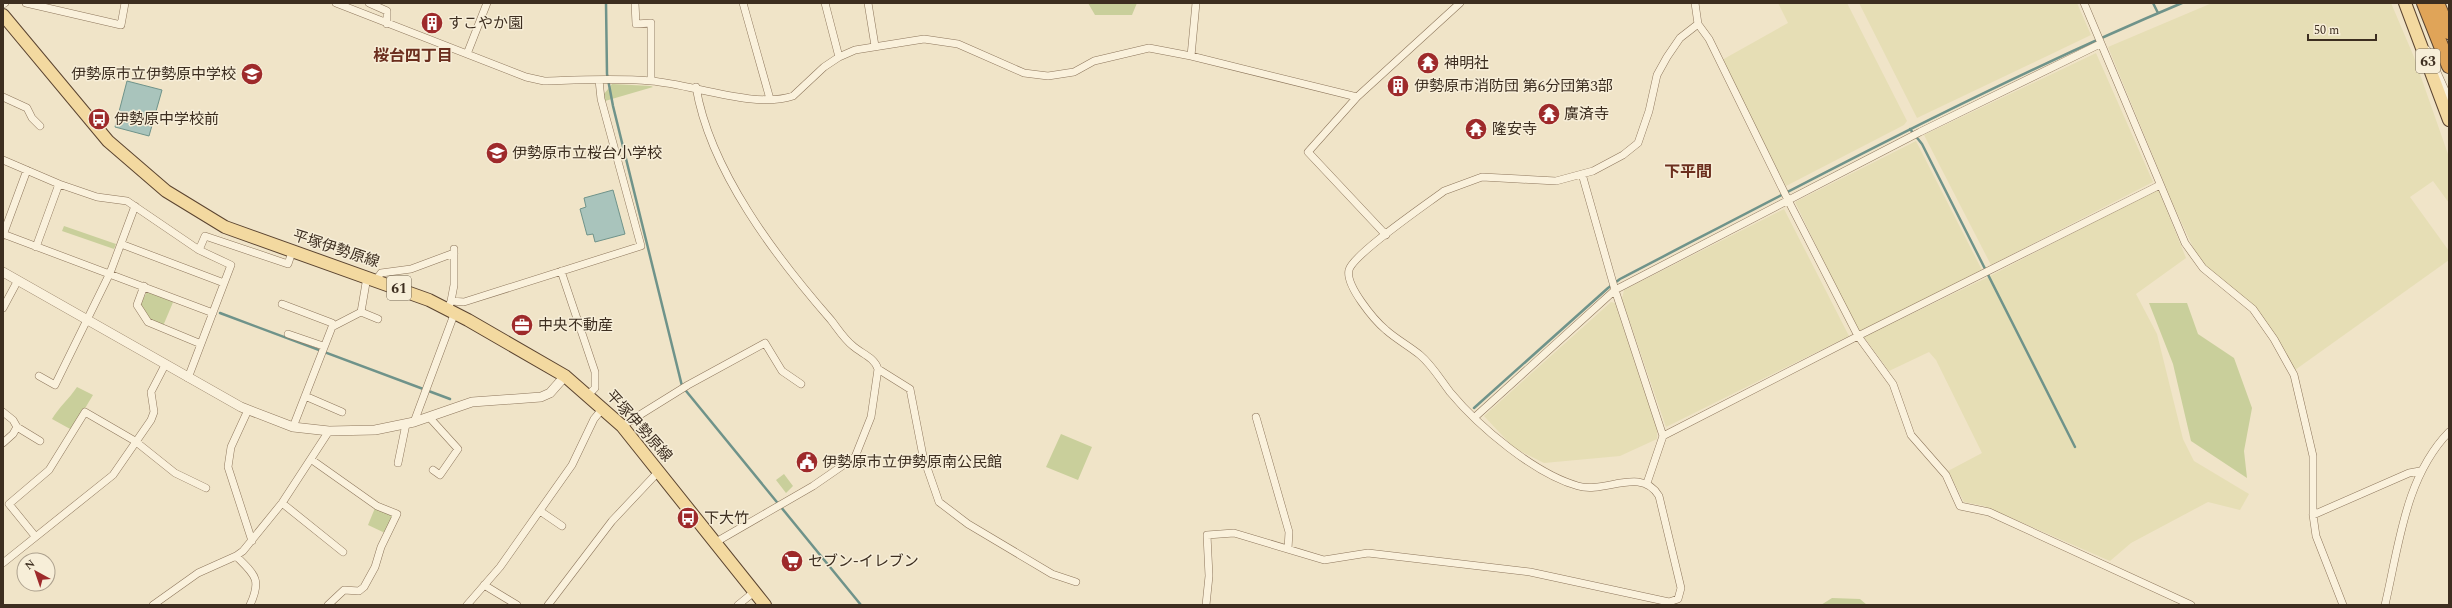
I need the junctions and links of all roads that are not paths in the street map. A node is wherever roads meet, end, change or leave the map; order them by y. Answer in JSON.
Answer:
{"nodes":[{"id":1,"x":26,"y":3,"type":"edge"},
{"id":2,"x":125,"y":3,"type":"edge"},
{"id":3,"x":336,"y":3,"type":"edge"},
{"id":4,"x":370,"y":3,"type":"edge"},
{"id":5,"x":486,"y":3,"type":"edge"},
{"id":6,"x":635,"y":3,"type":"edge"},
{"id":7,"x":743,"y":3,"type":"edge"},
{"id":8,"x":825,"y":3,"type":"edge"},
{"id":9,"x":868,"y":3,"type":"edge"},
{"id":10,"x":1196,"y":3,"type":"edge"},
{"id":11,"x":1695,"y":3,"type":"edge"},
{"id":12,"x":2084,"y":3,"type":"edge"},
{"id":13,"x":2405,"y":3,"type":"edge"},
{"id":14,"x":2424,"y":3,"type":"edge"},
{"id":15,"x":2437,"y":3,"type":"edge"},
{"id":16,"x":1455,"y":5,"type":"edge"},
{"id":17,"x":3,"y":15,"type":"edge"},
{"id":18,"x":388,"y":24,"type":"junction"},
{"id":19,"x":1698,"y":24,"type":"junction"},
{"id":20,"x":2449,"y":32,"type":"edge"},
{"id":21,"x":2420,"y":38,"type":"junction"},
{"id":22,"x":2100,"y":44,"type":"junction"},
{"id":23,"x":875,"y":46,"type":"junction"},
{"id":24,"x":467,"y":54,"type":"junction"},
{"id":25,"x":1191,"y":56,"type":"junction"},
{"id":26,"x":840,"y":57,"type":"junction"},
{"id":27,"x":2449,"y":66,"type":"edge"},
{"id":28,"x":599,"y":80,"type":"junction"},
{"id":29,"x":651,"y":81,"type":"junction"},
{"id":30,"x":696,"y":87,"type":"junction"},
{"id":31,"x":3,"y":97,"type":"edge"},
{"id":32,"x":1357,"y":97,"type":"junction"},
{"id":33,"x":770,"y":99,"type":"junction"},
{"id":34,"x":2449,"y":99,"type":"edge"},
{"id":35,"x":2449,"y":120,"type":"edge"},
{"id":36,"x":40,"y":126,"type":"dead end"},
{"id":37,"x":3,"y":160,"type":"edge"},
{"id":38,"x":27,"y":170,"type":"junction"},
{"id":39,"x":1582,"y":174,"type":"junction"},
{"id":40,"x":59,"y":184,"type":"junction"},
{"id":41,"x":2160,"y":185,"type":"junction"},
{"id":42,"x":1788,"y":200,"type":"junction"},
{"id":43,"x":135,"y":206,"type":"junction"},
{"id":44,"x":3,"y":234,"type":"edge"},
{"id":45,"x":1386,"y":235,"type":"junction"},
{"id":46,"x":121,"y":244,"type":"junction"},
{"id":47,"x":36,"y":247,"type":"junction"},
{"id":48,"x":199,"y":250,"type":"junction"},
{"id":49,"x":292,"y":252,"type":"junction"},
{"id":50,"x":561,"y":271,"type":"junction"},
{"id":51,"x":3,"y":272,"type":"edge"},
{"id":52,"x":110,"y":274,"type":"junction"},
{"id":53,"x":371,"y":278,"type":"junction"},
{"id":54,"x":18,"y":280,"type":"junction"},
{"id":55,"x":224,"y":283,"type":"junction"},
{"id":56,"x":144,"y":286,"type":"junction"},
{"id":57,"x":1615,"y":290,"type":"junction"},
{"id":58,"x":282,"y":304,"type":"dead end"},
{"id":59,"x":451,"y":307,"type":"junction"},
{"id":60,"x":3,"y":308,"type":"edge"},
{"id":61,"x":213,"y":312,"type":"junction"},
{"id":62,"x":360,"y":312,"type":"junction"},
{"id":63,"x":378,"y":318,"type":"dead end"},
{"id":64,"x":88,"y":321,"type":"junction"},
{"id":65,"x":334,"y":326,"type":"junction"},
{"id":66,"x":288,"y":334,"type":"dead end"},
{"id":67,"x":1858,"y":336,"type":"junction"},
{"id":68,"x":201,"y":344,"type":"junction"},
{"id":69,"x":323,"y":346,"type":"junction"},
{"id":70,"x":165,"y":365,"type":"junction"},
{"id":71,"x":878,"y":369,"type":"junction"},
{"id":72,"x":38,"y":376,"type":"dead end"},
{"id":73,"x":565,"y":376,"type":"junction"},
{"id":74,"x":188,"y":378,"type":"junction"},
{"id":75,"x":801,"y":384,"type":"dead end"},
{"id":76,"x":588,"y":395,"type":"junction"},
{"id":77,"x":304,"y":396,"type":"junction"},
{"id":78,"x":603,"y":408,"type":"junction"},
{"id":79,"x":248,"y":410,"type":"junction"},
{"id":80,"x":3,"y":412,"type":"edge"},
{"id":81,"x":342,"y":412,"type":"dead end"},
{"id":82,"x":430,"y":417,"type":"junction"},
{"id":83,"x":1256,"y":417,"type":"dead end"},
{"id":84,"x":1475,"y":417,"type":"junction"},
{"id":85,"x":410,"y":423,"type":"junction"},
{"id":86,"x":622,"y":426,"type":"junction"},
{"id":87,"x":17,"y":427,"type":"junction"},
{"id":88,"x":294,"y":427,"type":"junction"},
{"id":89,"x":329,"y":431,"type":"junction"},
{"id":90,"x":2449,"y":432,"type":"edge"},
{"id":91,"x":1664,"y":436,"type":"junction"},
{"id":92,"x":40,"y":441,"type":"dead end"},
{"id":93,"x":135,"y":441,"type":"junction"},
{"id":94,"x":3,"y":443,"type":"edge"},
{"id":95,"x":312,"y":460,"type":"junction"},
{"id":96,"x":398,"y":463,"type":"dead end"},
{"id":97,"x":433,"y":470,"type":"dead end"},
{"id":98,"x":2420,"y":471,"type":"junction"},
{"id":99,"x":659,"y":472,"type":"junction"},
{"id":100,"x":1647,"y":483,"type":"junction"},
{"id":101,"x":206,"y":488,"type":"dead end"},
{"id":102,"x":282,"y":503,"type":"junction"},
{"id":103,"x":540,"y":511,"type":"junction"},
{"id":104,"x":2313,"y":515,"type":"junction"},
{"id":105,"x":562,"y":526,"type":"dead end"},
{"id":106,"x":35,"y":536,"type":"junction"},
{"id":107,"x":252,"y":541,"type":"junction"},
{"id":108,"x":716,"y":542,"type":"junction"},
{"id":109,"x":1288,"y":549,"type":"junction"},
{"id":110,"x":342,"y":552,"type":"dead end"},
{"id":111,"x":236,"y":556,"type":"junction"},
{"id":112,"x":3,"y":563,"type":"edge"},
{"id":113,"x":1076,"y":582,"type":"dead end"},
{"id":114,"x":484,"y":585,"type":"junction"},
{"id":115,"x":754,"y":592,"type":"junction"},
{"id":116,"x":153,"y":605,"type":"edge"},
{"id":117,"x":250,"y":605,"type":"edge"},
{"id":118,"x":328,"y":605,"type":"edge"},
{"id":119,"x":467,"y":605,"type":"edge"},
{"id":120,"x":517,"y":605,"type":"edge"},
{"id":121,"x":548,"y":605,"type":"edge"},
{"id":122,"x":738,"y":605,"type":"edge"},
{"id":123,"x":765,"y":605,"type":"edge"},
{"id":124,"x":1206,"y":605,"type":"edge"},
{"id":125,"x":2191,"y":605,"type":"edge"},
{"id":126,"x":2343,"y":605,"type":"edge"},
{"id":127,"x":2385,"y":605,"type":"edge"}],
"edges":[{"from":1,"to":2,"type":"street"},
{"from":3,"to":18,"type":"street"},
{"from":4,"to":18,"type":"street"},
{"from":5,"to":24,"type":"street"},
{"from":6,"to":29,"type":"street"},
{"from":7,"to":33,"type":"street"},
{"from":8,"to":26,"type":"street"},
{"from":9,"to":23,"type":"street"},
{"from":10,"to":25,"type":"street"},
{"from":11,"to":19,"type":"street"},
{"from":12,"to":22,"type":"street"},
{"from":13,"to":21,"type":"main road","number":"63"},
{"from":14,"to":27,"type":"highway"},
{"from":15,"to":20,"type":"highway"},
{"from":16,"to":32,"type":"street"},
{"from":17,"to":49,"type":"main road","name":"平塚伊勢原線","number":"61"},
{"from":18,"to":24,"type":"street"},
{"from":19,"to":39,"type":"street"},
{"from":19,"to":42,"type":"street"},
{"from":21,"to":34,"type":"street"},
{"from":21,"to":35,"type":"main road","number":"63"},
{"from":22,"to":41,"type":"street"},
{"from":22,"to":42,"type":"street"},
{"from":23,"to":25,"type":"street"},
{"from":23,"to":26,"type":"street"},
{"from":24,"to":28,"type":"street"},
{"from":25,"to":32,"type":"street"},
{"from":26,"to":33,"type":"street"},
{"from":28,"to":29,"type":"street"},
{"from":28,"to":50,"type":"street"},
{"from":29,"to":30,"type":"street"},
{"from":30,"to":33,"type":"street"},
{"from":30,"to":71,"type":"street"},
{"from":31,"to":36,"type":"street"},
{"from":32,"to":45,"type":"street"},
{"from":37,"to":38,"type":"street"},
{"from":38,"to":40,"type":"street"},
{"from":38,"to":44,"type":"street"},
{"from":39,"to":45,"type":"street"},
{"from":39,"to":57,"type":"street"},
{"from":40,"to":43,"type":"street"},
{"from":40,"to":47,"type":"street"},
{"from":41,"to":67,"type":"street"},
{"from":41,"to":104,"type":"street"},
{"from":42,"to":57,"type":"street"},
{"from":42,"to":67,"type":"street"},
{"from":43,"to":46,"type":"street"},
{"from":43,"to":48,"type":"street"},
{"from":44,"to":47,"type":"street"},
{"from":45,"to":84,"type":"street"},
{"from":46,"to":52,"type":"street"},
{"from":46,"to":55,"type":"street"},
{"from":47,"to":52,"type":"street"},
{"from":48,"to":49,"type":"street"},
{"from":48,"to":55,"type":"street"},
{"from":49,"to":53,"type":"main road","name":"平塚伊勢原線","number":"61"},
{"from":50,"to":59,"type":"street"},
{"from":50,"to":76,"type":"street"},
{"from":51,"to":54,"type":"street"},
{"from":52,"to":56,"type":"street"},
{"from":52,"to":64,"type":"street"},
{"from":53,"to":59,"type":"main road","name":"平塚伊勢原線","number":"61"},
{"from":53,"to":59,"type":"street"},
{"from":53,"to":62,"type":"street"},
{"from":54,"to":60,"type":"street"},
{"from":54,"to":64,"type":"street"},
{"from":55,"to":61,"type":"street"},
{"from":56,"to":61,"type":"street"},
{"from":56,"to":68,"type":"street"},
{"from":57,"to":84,"type":"street"},
{"from":57,"to":91,"type":"street"},
{"from":58,"to":65,"type":"street"},
{"from":59,"to":73,"type":"main road","name":"平塚伊勢原線","number":"61"},
{"from":59,"to":85,"type":"street"},
{"from":61,"to":68,"type":"street"},
{"from":62,"to":63,"type":"street"},
{"from":62,"to":65,"type":"street"},
{"from":64,"to":70,"type":"street"},
{"from":64,"to":72,"type":"street"},
{"from":65,"to":69,"type":"street"},
{"from":66,"to":69,"type":"street"},
{"from":67,"to":91,"type":"street"},
{"from":67,"to":125,"type":"street"},
{"from":68,"to":74,"type":"street"},
{"from":69,"to":77,"type":"street"},
{"from":70,"to":74,"type":"street"},
{"from":70,"to":93,"type":"street"},
{"from":71,"to":108,"type":"street"},
{"from":71,"to":113,"type":"street"},
{"from":73,"to":76,"type":"main road","name":"平塚伊勢原線","number":"61"},
{"from":73,"to":82,"type":"street"},
{"from":74,"to":79,"type":"street"},
{"from":75,"to":86,"type":"street"},
{"from":76,"to":78,"type":"main road","name":"平塚伊勢原線","number":"61"},
{"from":77,"to":81,"type":"street"},
{"from":77,"to":88,"type":"street"},
{"from":78,"to":86,"type":"main road","name":"平塚伊勢原線","number":"61"},
{"from":78,"to":103,"type":"street"},
{"from":79,"to":88,"type":"street"},
{"from":79,"to":107,"type":"street"},
{"from":80,"to":87,"type":"street"},
{"from":82,"to":85,"type":"street"},
{"from":82,"to":97,"type":"street"},
{"from":83,"to":109,"type":"street"},
{"from":84,"to":100,"type":"street"},
{"from":85,"to":89,"type":"street"},
{"from":85,"to":96,"type":"street"},
{"from":86,"to":99,"type":"main road","name":"平塚伊勢原線","number":"61"},
{"from":87,"to":92,"type":"street"},
{"from":87,"to":94,"type":"street"},
{"from":88,"to":89,"type":"street"},
{"from":89,"to":95,"type":"street"},
{"from":90,"to":98,"type":"street"},
{"from":91,"to":100,"type":"street"},
{"from":93,"to":101,"type":"street"},
{"from":93,"to":106,"type":"street"},
{"from":93,"to":106,"type":"street"},
{"from":95,"to":102,"type":"street"},
{"from":95,"to":118,"type":"street"},
{"from":98,"to":104,"type":"street"},
{"from":98,"to":127,"type":"street"},
{"from":99,"to":108,"type":"main road","name":"平塚伊勢原線","number":"61"},
{"from":99,"to":121,"type":"street"},
{"from":100,"to":109,"type":"street"},
{"from":102,"to":107,"type":"street"},
{"from":102,"to":110,"type":"street"},
{"from":103,"to":105,"type":"street"},
{"from":103,"to":114,"type":"street"},
{"from":104,"to":126,"type":"street"},
{"from":106,"to":112,"type":"street"},
{"from":107,"to":111,"type":"street"},
{"from":108,"to":115,"type":"main road","name":"平塚伊勢原線","number":"61"},
{"from":109,"to":124,"type":"street"},
{"from":111,"to":116,"type":"street"},
{"from":111,"to":117,"type":"street"},
{"from":114,"to":119,"type":"street"},
{"from":114,"to":120,"type":"street"},
{"from":115,"to":122,"type":"street"},
{"from":115,"to":123,"type":"main road","name":"平塚伊勢原線","number":"61"}]}
